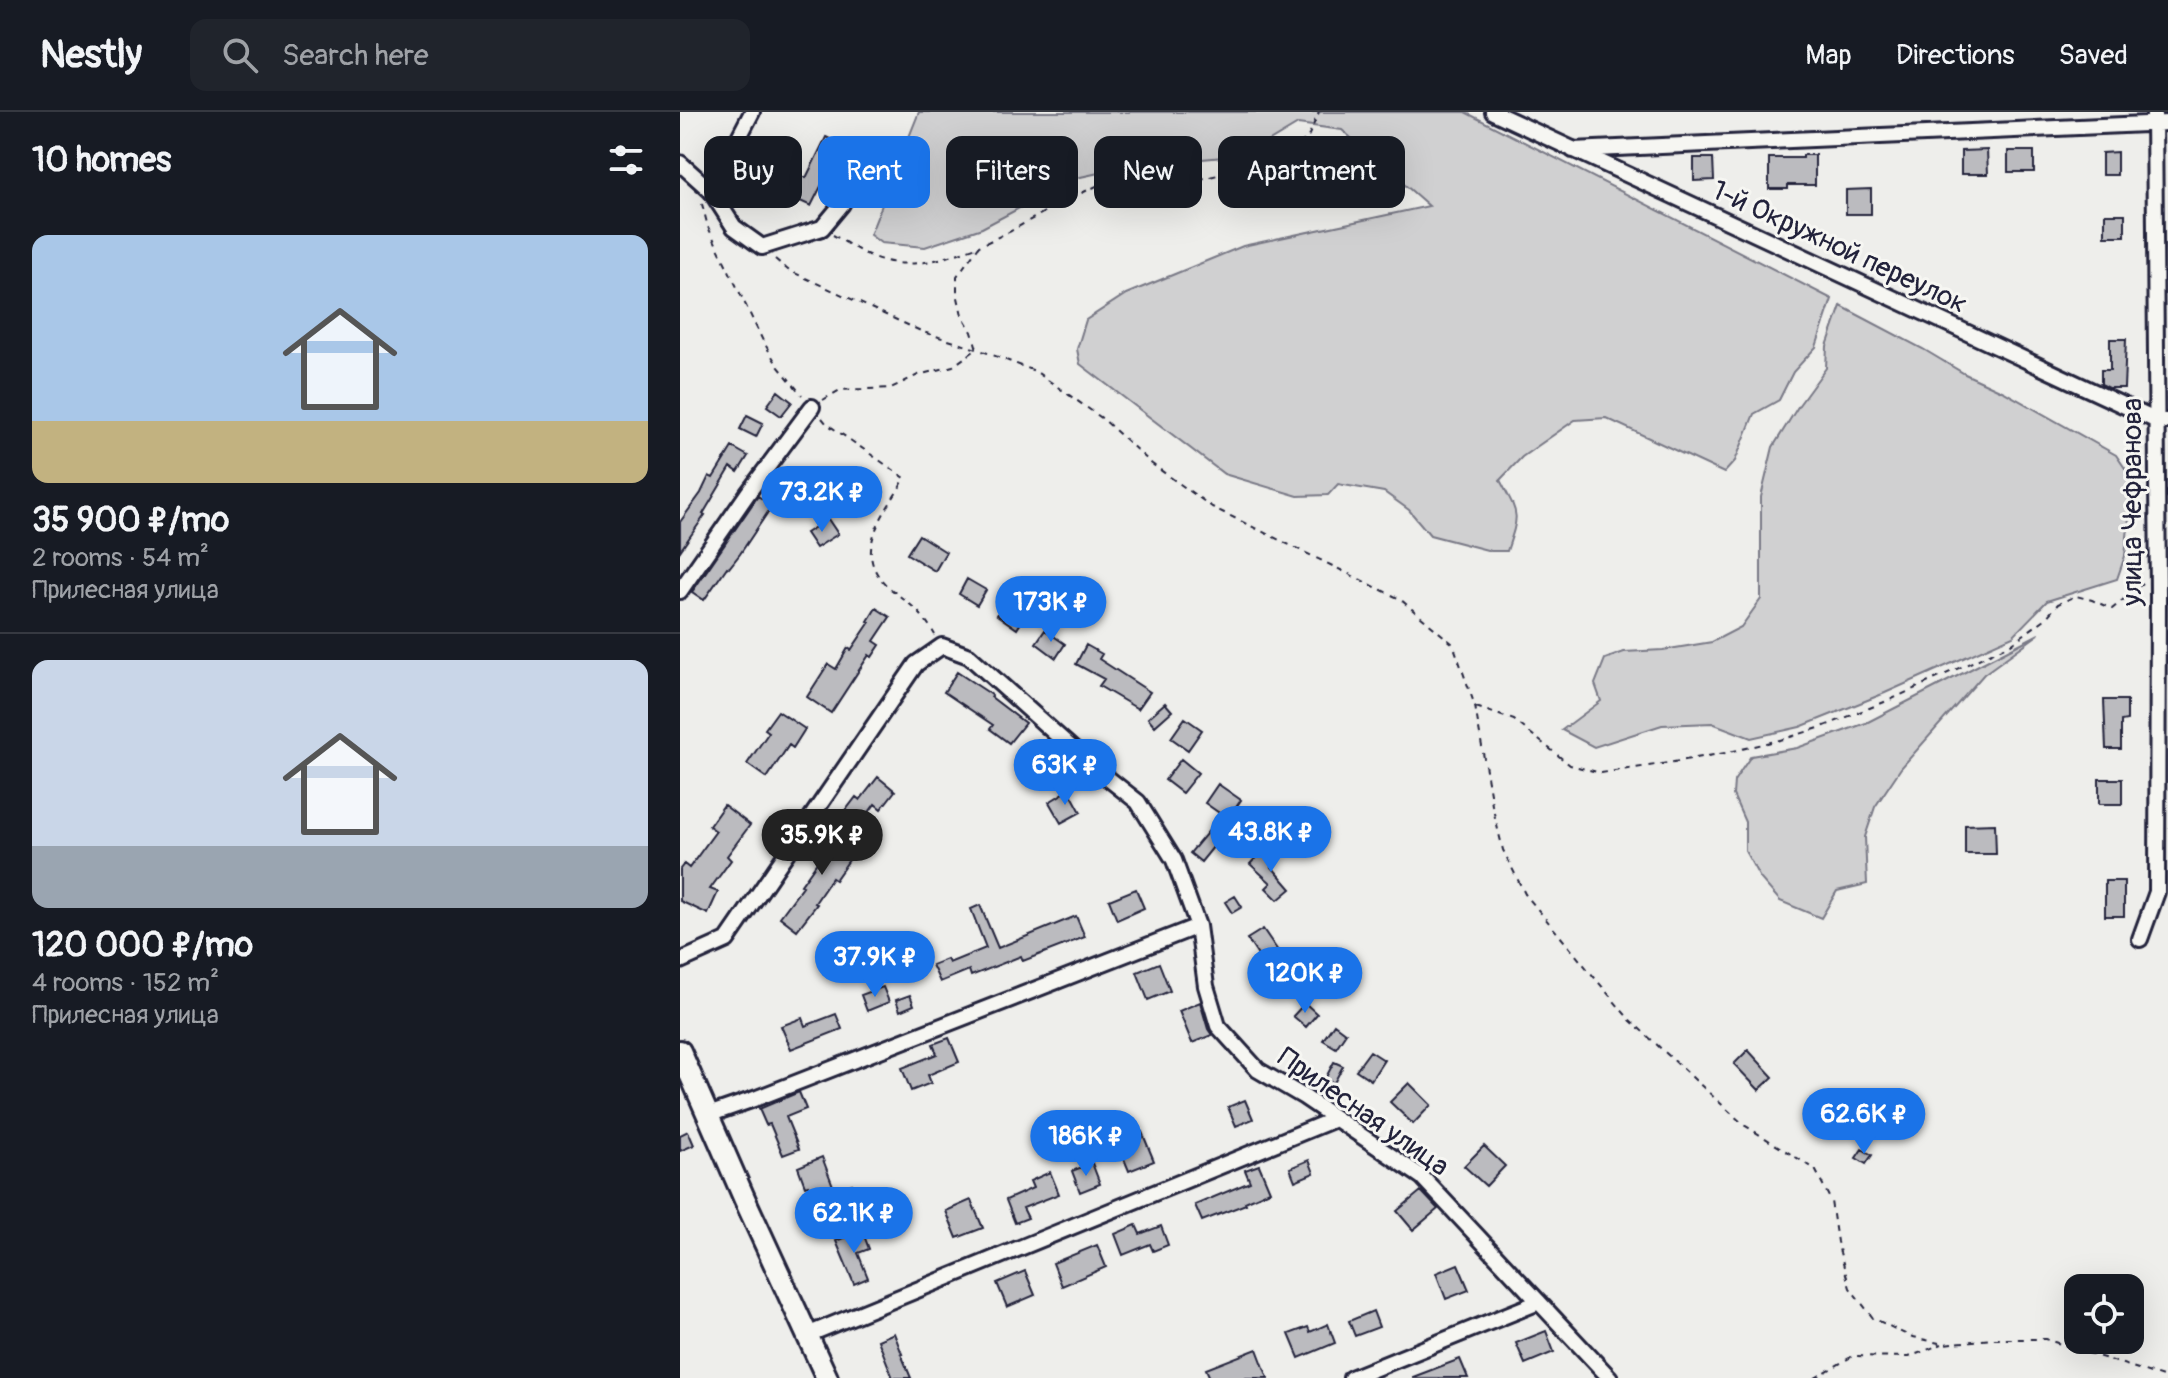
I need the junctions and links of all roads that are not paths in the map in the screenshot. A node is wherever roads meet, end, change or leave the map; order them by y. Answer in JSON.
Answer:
{"nodes":[{"id":1,"x":752,"y":112,"type":"edge"},
{"id":2,"x":1493,"y":112,"type":"edge"},
{"id":3,"x":2159,"y":119,"type":"edge"},
{"id":4,"x":740,"y":136,"type":"edge"},
{"id":5,"x":1571,"y":150,"type":"junction"},
{"id":6,"x":680,"y":163,"type":"edge"},
{"id":7,"x":704,"y":185,"type":"edge"},
{"id":8,"x":722,"y":208,"type":"edge"},
{"id":9,"x":839,"y":208,"type":"edge"},
{"id":10,"x":812,"y":407,"type":"road end"},
{"id":11,"x":2163,"y":421,"type":"edge"},
{"id":12,"x":680,"y":591,"type":"edge"},
{"id":13,"x":2163,"y":597,"type":"edge"},
{"id":14,"x":2163,"y":892,"type":"edge"},
{"id":15,"x":1198,"y":926,"type":"junction"},
{"id":16,"x":2140,"y":939,"type":"dead end"},
{"id":17,"x":680,"y":961,"type":"edge"},
{"id":18,"x":680,"y":1051,"type":"edge"},
{"id":19,"x":708,"y":1115,"type":"junction"},
{"id":20,"x":1335,"y":1119,"type":"junction"},
{"id":21,"x":1539,"y":1302,"type":"junction"},
{"id":22,"x":807,"y":1335,"type":"junction"},
{"id":23,"x":827,"y":1378,"type":"edge"},
{"id":24,"x":1351,"y":1378,"type":"edge"},
{"id":25,"x":1610,"y":1378,"type":"edge"}],
"edges":[{"from":1,"to":4,"type":"street"},
{"from":2,"to":5,"type":"street","name":"1-й Окружной переулок"},
{"from":3,"to":5,"type":"street"},
{"from":3,"to":11,"type":"street","name":"улица Чефранова"},
{"from":5,"to":11,"type":"street","name":"1-й Окружной переулок"},
{"from":6,"to":7,"type":"street"},
{"from":8,"to":9,"type":"street"},
{"from":10,"to":12,"type":"street"},
{"from":11,"to":13,"type":"street","name":"улица Чефранова"},
{"from":13,"to":14,"type":"street","name":"улица Чефранова"},
{"from":14,"to":16,"type":"street","name":"улица Чефранова"},
{"from":15,"to":17,"type":"street","name":"Прилесная улица"},
{"from":15,"to":19,"type":"street"},
{"from":15,"to":20,"type":"street","name":"Прилесная улица"},
{"from":18,"to":19,"type":"street"},
{"from":19,"to":22,"type":"street"},
{"from":20,"to":21,"type":"street","name":"Прилесная улица"},
{"from":20,"to":22,"type":"street"},
{"from":21,"to":24,"type":"street"},
{"from":21,"to":25,"type":"street","name":"Прилесная улица"},
{"from":22,"to":23,"type":"street"}]}
